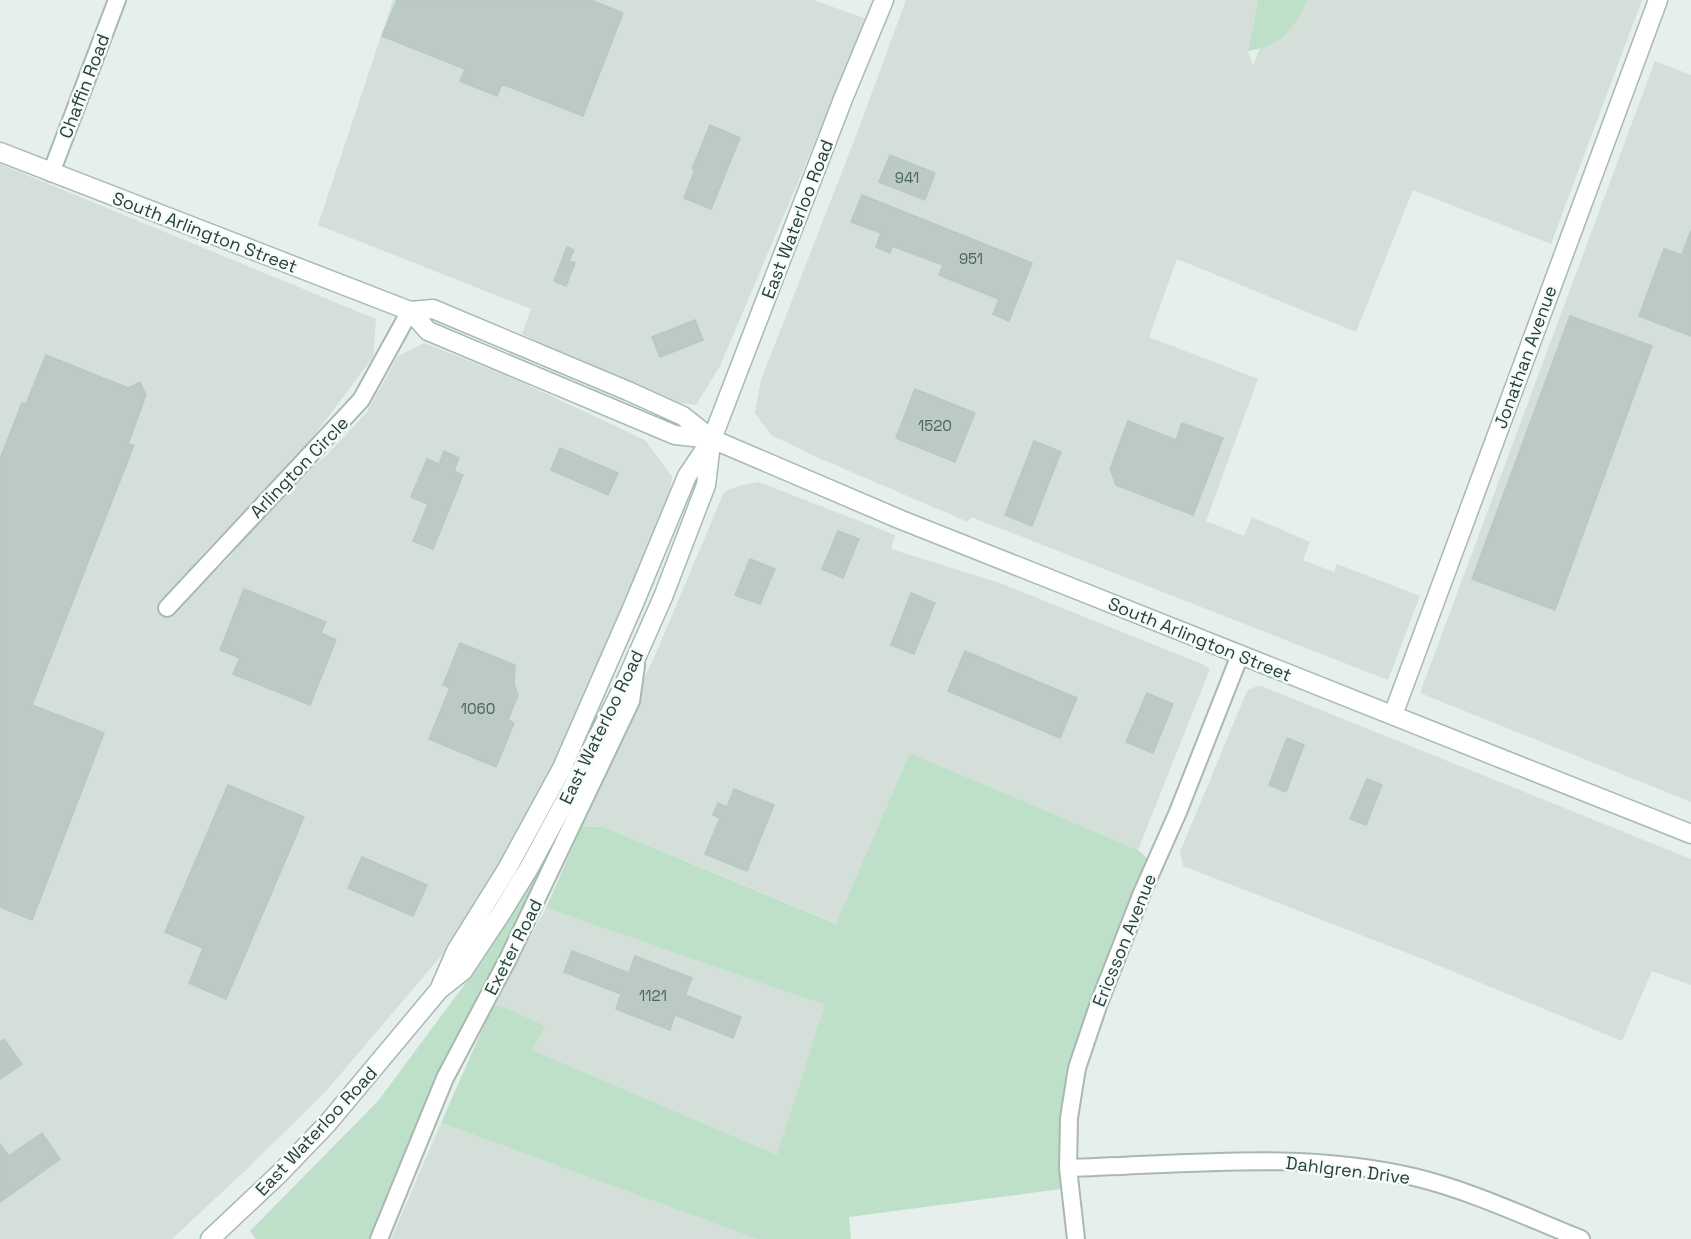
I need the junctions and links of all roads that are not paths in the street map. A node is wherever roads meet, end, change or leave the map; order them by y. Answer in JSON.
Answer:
{"nodes":[{"id":1,"x":117,"y":0,"type":"edge"},
{"id":2,"x":884,"y":0,"type":"edge"},
{"id":3,"x":1658,"y":0,"type":"edge"},
{"id":4,"x":0,"y":152,"type":"edge"},
{"id":5,"x":51,"y":173,"type":"junction"},
{"id":6,"x":410,"y":311,"type":"junction"},
{"id":7,"x":712,"y":439,"type":"junction"},
{"id":8,"x":167,"y":608,"type":"dead end"},
{"id":9,"x":638,"y":653,"type":"junction"},
{"id":10,"x":1240,"y":655,"type":"junction"},
{"id":11,"x":1393,"y":715,"type":"junction"},
{"id":12,"x":1691,"y":834,"type":"edge"},
{"id":13,"x":439,"y":990,"type":"junction"},
{"id":14,"x":1068,"y":1168,"type":"junction"},
{"id":15,"x":210,"y":1239,"type":"edge"},
{"id":16,"x":379,"y":1239,"type":"edge"},
{"id":17,"x":1076,"y":1239,"type":"edge"},
{"id":18,"x":1581,"y":1239,"type":"edge"}],
"edges":[{"from":1,"to":5,"type":"street","name":"Chaffin Road"},
{"from":2,"to":7,"type":"main road","name":"East Waterloo Road"},
{"from":3,"to":11,"type":"main road","name":"Jonathan Avenue"},
{"from":4,"to":5,"type":"main road","name":"South Arlington Street"},
{"from":5,"to":6,"type":"main road","name":"South Arlington Street"},
{"from":6,"to":7,"type":"main road","name":"South Arlington Street"},
{"from":6,"to":8,"type":"street","name":"Arlington Circle"},
{"from":7,"to":9,"type":"main road","name":"East Waterloo Road"},
{"from":7,"to":10,"type":"main road","name":"South Arlington Street"},
{"from":7,"to":13,"type":"main road","name":"East Waterloo Road"},
{"from":9,"to":13,"type":"main road","name":"East Waterloo Road"},
{"from":9,"to":16,"type":"street","name":"Exeter Road"},
{"from":10,"to":11,"type":"main road","name":"South Arlington Street"},
{"from":10,"to":14,"type":"street","name":"Ericsson Avenue"},
{"from":11,"to":12,"type":"main road","name":"South Arlington Street"},
{"from":13,"to":15,"type":"main road","name":"East Waterloo Road"},
{"from":14,"to":17,"type":"street","name":"Ericsson Avenue"},
{"from":14,"to":18,"type":"street","name":"Dahlgren Drive"}]}
